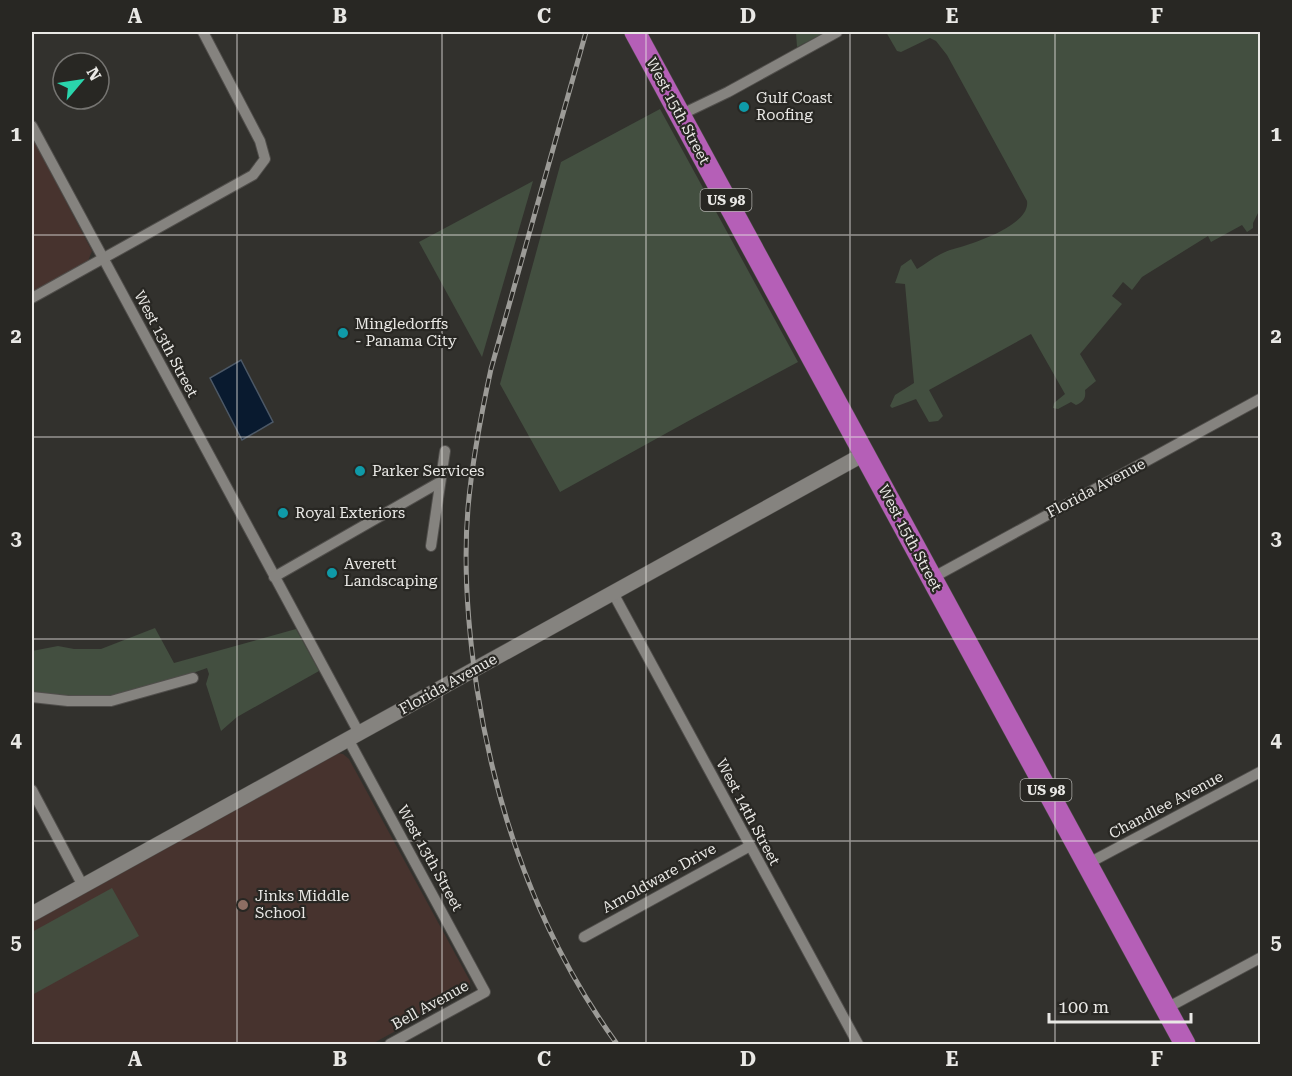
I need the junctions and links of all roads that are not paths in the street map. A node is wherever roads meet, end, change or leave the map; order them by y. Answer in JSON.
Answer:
{"nodes":[{"id":1,"x":203,"y":32,"type":"edge"},
{"id":2,"x":635,"y":32,"type":"edge"},
{"id":3,"x":837,"y":32,"type":"edge"},
{"id":4,"x":680,"y":115,"type":"junction"},
{"id":5,"x":32,"y":126,"type":"edge"},
{"id":6,"x":102,"y":258,"type":"junction"},
{"id":7,"x":32,"y":298,"type":"edge"},
{"id":8,"x":1260,"y":399,"type":"edge"},
{"id":9,"x":445,"y":451,"type":"dead end"},
{"id":10,"x":864,"y":454,"type":"junction"},
{"id":11,"x":440,"y":482,"type":"junction"},
{"id":12,"x":431,"y":546,"type":"dead end"},
{"id":13,"x":274,"y":577,"type":"junction"},
{"id":14,"x":932,"y":578,"type":"junction"},
{"id":15,"x":612,"y":593,"type":"junction"},
{"id":16,"x":193,"y":678,"type":"dead end"},
{"id":17,"x":32,"y":697,"type":"edge"},
{"id":18,"x":353,"y":736,"type":"junction"},
{"id":19,"x":1260,"y":772,"type":"edge"},
{"id":20,"x":32,"y":790,"type":"edge"},
{"id":21,"x":750,"y":846,"type":"junction"},
{"id":22,"x":1087,"y":864,"type":"junction"},
{"id":23,"x":83,"y":886,"type":"junction"},
{"id":24,"x":32,"y":914,"type":"edge"},
{"id":25,"x":584,"y":937,"type":"dead end"},
{"id":26,"x":1260,"y":958,"type":"edge"},
{"id":27,"x":485,"y":992,"type":"joint"},
{"id":28,"x":1165,"y":1009,"type":"junction"},
{"id":29,"x":390,"y":1044,"type":"edge"},
{"id":30,"x":858,"y":1044,"type":"edge"},
{"id":31,"x":1185,"y":1044,"type":"edge"}],
"edges":[{"from":1,"to":6,"type":"street"},
{"from":2,"to":4,"type":"highway","name":"West 15th Street","number":"US 98"},
{"from":3,"to":4,"type":"street"},
{"from":4,"to":10,"type":"highway","name":"West 15th Street","number":"US 98"},
{"from":5,"to":6,"type":"street","name":"West 13th Street"},
{"from":6,"to":7,"type":"street"},
{"from":6,"to":13,"type":"street","name":"West 13th Street"},
{"from":8,"to":14,"type":"street","name":"Florida Avenue"},
{"from":9,"to":11,"type":"street"},
{"from":10,"to":14,"type":"highway","name":"West 15th Street","number":"US 98"},
{"from":10,"to":15,"type":"street","name":"Florida Avenue"},
{"from":11,"to":12,"type":"street"},
{"from":11,"to":13,"type":"street"},
{"from":13,"to":18,"type":"street","name":"West 13th Street"},
{"from":14,"to":22,"type":"highway","name":"West 15th Street","number":"US 98"},
{"from":15,"to":18,"type":"street","name":"Florida Avenue"},
{"from":15,"to":21,"type":"street","name":"West 14th Street"},
{"from":16,"to":17,"type":"street"},
{"from":18,"to":23,"type":"street","name":"Florida Avenue"},
{"from":18,"to":27,"type":"street","name":"West 13th Street"},
{"from":19,"to":22,"type":"street","name":"Chandlee Avenue"},
{"from":20,"to":23,"type":"street"},
{"from":21,"to":25,"type":"street","name":"Arnoldware Drive"},
{"from":21,"to":30,"type":"street","name":"West 14th Street"},
{"from":22,"to":28,"type":"highway","name":"West 15th Street","number":"US 98"},
{"from":23,"to":24,"type":"street","name":"Florida Avenue"},
{"from":26,"to":28,"type":"street"},
{"from":27,"to":29,"type":"street","name":"Bell Avenue"},
{"from":28,"to":31,"type":"highway","name":"West 15th Street","number":"US 98"}]}
